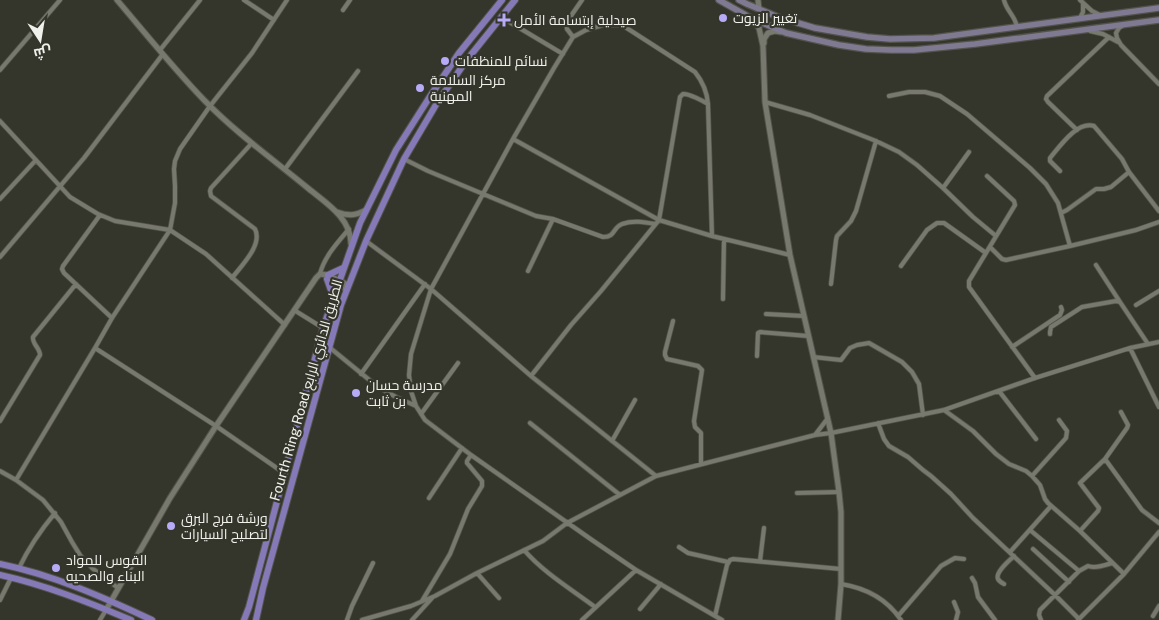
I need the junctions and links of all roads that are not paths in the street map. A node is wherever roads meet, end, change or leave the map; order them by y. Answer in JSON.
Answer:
{"nodes":[{"id":1,"x":59,"y":0,"type":"edge"},
{"id":2,"x":117,"y":0,"type":"edge"},
{"id":3,"x":200,"y":0,"type":"edge"},
{"id":4,"x":244,"y":0,"type":"edge"},
{"id":5,"x":287,"y":0,"type":"edge"},
{"id":6,"x":350,"y":0,"type":"edge"},
{"id":7,"x":502,"y":0,"type":"edge"},
{"id":8,"x":515,"y":0,"type":"edge"},
{"id":9,"x":582,"y":0,"type":"edge"},
{"id":10,"x":719,"y":0,"type":"edge"},
{"id":11,"x":739,"y":0,"type":"edge"},
{"id":12,"x":758,"y":0,"type":"edge"},
{"id":13,"x":1004,"y":0,"type":"edge"},
{"id":14,"x":1081,"y":2,"type":"edge"},
{"id":15,"x":1159,"y":8,"type":"edge"},
{"id":16,"x":759,"y":9,"type":"junction"},
{"id":17,"x":343,"y":10,"type":"dead end"},
{"id":18,"x":1101,"y":15,"type":"junction"},
{"id":19,"x":501,"y":17,"type":"junction"},
{"id":20,"x":751,"y":18,"type":"junction"},
{"id":21,"x":1080,"y":19,"type":"junction"},
{"id":22,"x":274,"y":20,"type":"junction"},
{"id":23,"x":1159,"y":20,"type":"edge"},
{"id":24,"x":1125,"y":24,"type":"junction"},
{"id":25,"x":1017,"y":27,"type":"junction"},
{"id":26,"x":1082,"y":30,"type":"junction"},
{"id":27,"x":973,"y":32,"type":"junction"},
{"id":28,"x":786,"y":33,"type":"junction"},
{"id":29,"x":573,"y":37,"type":"junction"},
{"id":30,"x":1109,"y":37,"type":"junction"},
{"id":31,"x":975,"y":44,"type":"junction"},
{"id":32,"x":1121,"y":45,"type":"junction"},
{"id":33,"x":763,"y":46,"type":"junction"},
{"id":34,"x":162,"y":52,"type":"junction"},
{"id":35,"x":563,"y":54,"type":"junction"},
{"id":36,"x":0,"y":70,"type":"edge"},
{"id":37,"x":358,"y":71,"type":"dead end"},
{"id":38,"x":1159,"y":84,"type":"edge"},
{"id":39,"x":889,"y":96,"type":"dead end"},
{"id":40,"x":765,"y":102,"type":"junction"},
{"id":41,"x":708,"y":104,"type":"junction"},
{"id":42,"x":210,"y":106,"type":"junction"},
{"id":43,"x":0,"y":121,"type":"edge"},
{"id":44,"x":1077,"y":130,"type":"junction"},
{"id":45,"x":513,"y":139,"type":"junction"},
{"id":46,"x":876,"y":141,"type":"junction"},
{"id":47,"x":252,"y":144,"type":"junction"},
{"id":48,"x":969,"y":152,"type":"dead end"},
{"id":49,"x":404,"y":159,"type":"junction"},
{"id":50,"x":36,"y":160,"type":"junction"},
{"id":51,"x":285,"y":169,"type":"junction"},
{"id":52,"x":1060,"y":171,"type":"dead end"},
{"id":53,"x":1128,"y":172,"type":"junction"},
{"id":54,"x":987,"y":176,"type":"dead end"},
{"id":55,"x":60,"y":187,"type":"junction"},
{"id":56,"x":943,"y":188,"type":"junction"},
{"id":57,"x":484,"y":194,"type":"junction"},
{"id":58,"x":0,"y":199,"type":"edge"},
{"id":59,"x":366,"y":210,"type":"junction"},
{"id":60,"x":1159,"y":211,"type":"edge"},
{"id":61,"x":336,"y":212,"type":"junction"},
{"id":62,"x":1060,"y":212,"type":"junction"},
{"id":63,"x":100,"y":215,"type":"junction"},
{"id":64,"x":553,"y":219,"type":"junction"},
{"id":65,"x":659,"y":220,"type":"junction"},
{"id":66,"x":1159,"y":222,"type":"edge"},
{"id":67,"x":655,"y":224,"type":"junction"},
{"id":68,"x":349,"y":229,"type":"junction"},
{"id":69,"x":170,"y":230,"type":"junction"},
{"id":70,"x":712,"y":236,"type":"junction"},
{"id":71,"x":996,"y":236,"type":"junction"},
{"id":72,"x":724,"y":239,"type":"junction"},
{"id":73,"x":366,"y":241,"type":"junction"},
{"id":74,"x":351,"y":246,"type":"junction"},
{"id":75,"x":1070,"y":246,"type":"junction"},
{"id":76,"x":990,"y":247,"type":"junction"},
{"id":77,"x":986,"y":253,"type":"junction"},
{"id":78,"x":790,"y":255,"type":"junction"},
{"id":79,"x":0,"y":257,"type":"edge"},
{"id":80,"x":1096,"y":265,"type":"dead end"},
{"id":81,"x":900,"y":266,"type":"dead end"},
{"id":82,"x":343,"y":268,"type":"junction"},
{"id":83,"x":528,"y":271,"type":"dead end"},
{"id":84,"x":325,"y":276,"type":"junction"},
{"id":85,"x":232,"y":278,"type":"junction"},
{"id":86,"x":338,"y":283,"type":"junction"},
{"id":87,"x":76,"y":284,"type":"junction"},
{"id":88,"x":425,"y":284,"type":"junction"},
{"id":89,"x":831,"y":284,"type":"dead end"},
{"id":90,"x":347,"y":287,"type":"junction"},
{"id":91,"x":431,"y":289,"type":"junction"},
{"id":92,"x":1159,"y":291,"type":"edge"},
{"id":93,"x":333,"y":296,"type":"junction"},
{"id":94,"x":723,"y":299,"type":"dead end"},
{"id":95,"x":1120,"y":302,"type":"junction"},
{"id":96,"x":1136,"y":305,"type":"dead end"},
{"id":97,"x":1061,"y":307,"type":"dead end"},
{"id":98,"x":294,"y":310,"type":"junction"},
{"id":99,"x":766,"y":314,"type":"dead end"},
{"id":100,"x":804,"y":316,"type":"junction"},
{"id":101,"x":112,"y":318,"type":"junction"},
{"id":102,"x":673,"y":321,"type":"dead end"},
{"id":103,"x":285,"y":324,"type":"junction"},
{"id":104,"x":322,"y":328,"type":"junction"},
{"id":105,"x":1050,"y":334,"type":"dead end"},
{"id":106,"x":808,"y":336,"type":"junction"},
{"id":107,"x":1159,"y":342,"type":"edge"},
{"id":108,"x":1148,"y":344,"type":"junction"},
{"id":109,"x":1012,"y":347,"type":"junction"},
{"id":110,"x":96,"y":348,"type":"junction"},
{"id":111,"x":329,"y":348,"type":"junction"},
{"id":112,"x":1130,"y":348,"type":"junction"},
{"id":113,"x":757,"y":356,"type":"dead end"},
{"id":114,"x":813,"y":357,"type":"junction"},
{"id":115,"x":458,"y":363,"type":"dead end"},
{"id":116,"x":361,"y":374,"type":"junction"},
{"id":117,"x":531,"y":376,"type":"junction"},
{"id":118,"x":1035,"y":378,"type":"junction"},
{"id":119,"x":999,"y":391,"type":"junction"},
{"id":120,"x":635,"y":400,"type":"dead end"},
{"id":121,"x":416,"y":406,"type":"junction"},
{"id":122,"x":1159,"y":407,"type":"edge"},
{"id":123,"x":944,"y":410,"type":"junction"},
{"id":124,"x":1121,"y":412,"type":"dead end"},
{"id":125,"x":421,"y":414,"type":"junction"},
{"id":126,"x":923,"y":414,"type":"junction"},
{"id":127,"x":828,"y":418,"type":"junction"},
{"id":128,"x":1059,"y":420,"type":"dead end"},
{"id":129,"x":0,"y":421,"type":"edge"},
{"id":130,"x":878,"y":423,"type":"junction"},
{"id":131,"x":530,"y":424,"type":"dead end"},
{"id":132,"x":216,"y":426,"type":"junction"},
{"id":133,"x":831,"y":433,"type":"junction"},
{"id":134,"x":815,"y":435,"type":"junction"},
{"id":135,"x":1036,"y":439,"type":"dead end"},
{"id":136,"x":612,"y":441,"type":"junction"},
{"id":137,"x":462,"y":448,"type":"junction"},
{"id":138,"x":472,"y":455,"type":"junction"},
{"id":139,"x":1105,"y":459,"type":"junction"},
{"id":140,"x":701,"y":464,"type":"junction"},
{"id":141,"x":0,"y":471,"type":"edge"},
{"id":142,"x":284,"y":473,"type":"junction"},
{"id":143,"x":656,"y":476,"type":"junction"},
{"id":144,"x":1032,"y":476,"type":"junction"},
{"id":145,"x":16,"y":480,"type":"junction"},
{"id":146,"x":839,"y":492,"type":"junction"},
{"id":147,"x":797,"y":493,"type":"dead end"},
{"id":148,"x":620,"y":495,"type":"junction"},
{"id":149,"x":429,"y":498,"type":"dead end"},
{"id":150,"x":1051,"y":506,"type":"junction"},
{"id":151,"x":55,"y":513,"type":"junction"},
{"id":152,"x":1159,"y":523,"type":"edge"},
{"id":153,"x":567,"y":524,"type":"junction"},
{"id":154,"x":764,"y":528,"type":"dead end"},
{"id":155,"x":1030,"y":530,"type":"junction"},
{"id":156,"x":1080,"y":531,"type":"junction"},
{"id":157,"x":1159,"y":534,"type":"edge"},
{"id":158,"x":679,"y":547,"type":"dead end"},
{"id":159,"x":1033,"y":549,"type":"dead end"},
{"id":160,"x":524,"y":550,"type":"junction"},
{"id":161,"x":1010,"y":552,"type":"junction"},
{"id":162,"x":1014,"y":556,"type":"junction"},
{"id":163,"x":964,"y":559,"type":"dead end"},
{"id":164,"x":760,"y":561,"type":"junction"},
{"id":165,"x":728,"y":562,"type":"junction"},
{"id":166,"x":373,"y":563,"type":"dead end"},
{"id":167,"x":1112,"y":563,"type":"junction"},
{"id":168,"x":0,"y":564,"type":"edge"},
{"id":169,"x":19,"y":568,"type":"junction"},
{"id":170,"x":841,"y":569,"type":"junction"},
{"id":171,"x":636,"y":570,"type":"junction"},
{"id":172,"x":1079,"y":571,"type":"junction"},
{"id":173,"x":477,"y":573,"type":"junction"},
{"id":174,"x":1124,"y":574,"type":"junction"},
{"id":175,"x":0,"y":575,"type":"edge"},
{"id":176,"x":11,"y":578,"type":"junction"},
{"id":177,"x":972,"y":578,"type":"dead end"},
{"id":178,"x":1069,"y":582,"type":"junction"},
{"id":179,"x":661,"y":584,"type":"junction"},
{"id":180,"x":841,"y":584,"type":"junction"},
{"id":181,"x":1004,"y":584,"type":"dead end"},
{"id":182,"x":118,"y":588,"type":"junction"},
{"id":183,"x":1055,"y":595,"type":"junction"},
{"id":184,"x":435,"y":596,"type":"junction"},
{"id":185,"x":499,"y":598,"type":"dead end"},
{"id":186,"x":0,"y":600,"type":"edge"},
{"id":187,"x":111,"y":601,"type":"junction"},
{"id":188,"x":422,"y":601,"type":"junction"},
{"id":189,"x":954,"y":602,"type":"dead end"},
{"id":190,"x":1159,"y":606,"type":"edge"},
{"id":191,"x":596,"y":607,"type":"junction"},
{"id":192,"x":106,"y":610,"type":"junction"},
{"id":193,"x":640,"y":610,"type":"dead end"},
{"id":194,"x":715,"y":616,"type":"junction"},
{"id":195,"x":1153,"y":616,"type":"dead end"},
{"id":196,"x":900,"y":618,"type":"edge"},
{"id":197,"x":100,"y":620,"type":"edge"},
{"id":198,"x":131,"y":620,"type":"edge"},
{"id":199,"x":152,"y":620,"type":"edge"},
{"id":200,"x":244,"y":620,"type":"edge"},
{"id":201,"x":256,"y":620,"type":"edge"},
{"id":202,"x":347,"y":620,"type":"edge"},
{"id":203,"x":362,"y":620,"type":"edge"},
{"id":204,"x":412,"y":620,"type":"edge"},
{"id":205,"x":582,"y":620,"type":"edge"},
{"id":206,"x":722,"y":620,"type":"edge"},
{"id":207,"x":838,"y":620,"type":"edge"},
{"id":208,"x":956,"y":620,"type":"edge"},
{"id":209,"x":994,"y":620,"type":"edge"},
{"id":210,"x":1041,"y":620,"type":"edge"},
{"id":211,"x":1079,"y":620,"type":"edge"}],
"edges":[{"from":1,"to":36,"type":"street"},
{"from":2,"to":34,"type":"street"},
{"from":3,"to":34,"type":"street"},
{"from":4,"to":22,"type":"street"},
{"from":5,"to":22,"type":"street"},
{"from":6,"to":17,"type":"street"},
{"from":7,"to":59,"type":"main road"},
{"from":8,"to":19,"type":"main road","name":"Fourth Ring Road الطريق الدائري الرابع"},
{"from":9,"to":29,"type":"street"},
{"from":10,"to":20,"type":"main road"},
{"from":11,"to":16,"type":"main road"},
{"from":12,"to":16,"type":"street"},
{"from":13,"to":25,"type":"street"},
{"from":14,"to":18,"type":"street"},
{"from":14,"to":21,"type":"street"},
{"from":15,"to":18,"type":"main road"},
{"from":16,"to":27,"type":"main road"},
{"from":18,"to":21,"type":"main road"},
{"from":19,"to":35,"type":"street"},
{"from":19,"to":49,"type":"main road","name":"Fourth Ring Road الطريق الدائري الرابع"},
{"from":20,"to":28,"type":"main road"},
{"from":20,"to":33,"type":"street"},
{"from":21,"to":25,"type":"main road"},
{"from":22,"to":42,"type":"street"},
{"from":23,"to":24,"type":"main road"},
{"from":24,"to":26,"type":"main road"},
{"from":24,"to":32,"type":"street"},
{"from":25,"to":27,"type":"main road"},
{"from":26,"to":30,"type":"street"},
{"from":26,"to":31,"type":"main road"},
{"from":27,"to":31,"type":"main road"},
{"from":28,"to":31,"type":"main road"},
{"from":28,"to":33,"type":"street"},
{"from":29,"to":35,"type":"street"},
{"from":29,"to":41,"type":"street"},
{"from":30,"to":32,"type":"street"},
{"from":30,"to":44,"type":"street"},
{"from":32,"to":38,"type":"street"},
{"from":33,"to":40,"type":"street"},
{"from":34,"to":42,"type":"street"},
{"from":34,"to":55,"type":"street"},
{"from":35,"to":45,"type":"street"},
{"from":37,"to":51,"type":"street"},
{"from":39,"to":62,"type":"street"},
{"from":40,"to":46,"type":"street"},
{"from":40,"to":78,"type":"street"},
{"from":41,"to":65,"type":"street"},
{"from":41,"to":70,"type":"street"},
{"from":42,"to":47,"type":"street"},
{"from":42,"to":69,"type":"street"},
{"from":43,"to":50,"type":"street"},
{"from":44,"to":52,"type":"street"},
{"from":44,"to":53,"type":"street"},
{"from":45,"to":57,"type":"street"},
{"from":45,"to":65,"type":"street"},
{"from":46,"to":56,"type":"street"},
{"from":46,"to":89,"type":"street"},
{"from":47,"to":51,"type":"street"},
{"from":47,"to":85,"type":"street"},
{"from":48,"to":56,"type":"street"},
{"from":49,"to":57,"type":"street"},
{"from":49,"to":73,"type":"main road","name":"Fourth Ring Road الطريق الدائري الرابع"},
{"from":50,"to":55,"type":"street"},
{"from":50,"to":58,"type":"street"},
{"from":51,"to":61,"type":"street"},
{"from":53,"to":60,"type":"street"},
{"from":53,"to":62,"type":"street"},
{"from":54,"to":71,"type":"street"},
{"from":55,"to":63,"type":"street"},
{"from":55,"to":79,"type":"street"},
{"from":56,"to":71,"type":"street"},
{"from":57,"to":64,"type":"street"},
{"from":57,"to":91,"type":"street"},
{"from":59,"to":61,"type":"street"},
{"from":59,"to":74,"type":"main road"},
{"from":61,"to":68,"type":"street"},
{"from":62,"to":75,"type":"street"},
{"from":63,"to":69,"type":"street"},
{"from":63,"to":87,"type":"street"},
{"from":64,"to":67,"type":"street"},
{"from":64,"to":83,"type":"street"},
{"from":65,"to":67,"type":"street"},
{"from":65,"to":70,"type":"street"},
{"from":66,"to":75,"type":"street"},
{"from":67,"to":117,"type":"street"},
{"from":68,"to":74,"type":"street"},
{"from":68,"to":84,"type":"street"},
{"from":69,"to":85,"type":"street"},
{"from":69,"to":101,"type":"street"},
{"from":70,"to":72,"type":"street"},
{"from":71,"to":76,"type":"street"},
{"from":72,"to":78,"type":"street"},
{"from":72,"to":94,"type":"street"},
{"from":73,"to":88,"type":"street"},
{"from":73,"to":90,"type":"main road","name":"Fourth Ring Road الطريق الدائري الرابع"},
{"from":74,"to":82,"type":"main road"},
{"from":75,"to":76,"type":"street"},
{"from":76,"to":77,"type":"street"},
{"from":77,"to":81,"type":"street"},
{"from":77,"to":109,"type":"street"},
{"from":78,"to":100,"type":"street"},
{"from":80,"to":95,"type":"street"},
{"from":82,"to":84,"type":"main road"},
{"from":82,"to":86,"type":"main road"},
{"from":84,"to":86,"type":"street"},
{"from":84,"to":93,"type":"main road"},
{"from":84,"to":98,"type":"street"},
{"from":85,"to":103,"type":"street"},
{"from":86,"to":90,"type":"street"},
{"from":86,"to":93,"type":"main road"},
{"from":87,"to":101,"type":"street"},
{"from":87,"to":129,"type":"street"},
{"from":88,"to":91,"type":"street"},
{"from":88,"to":116,"type":"street"},
{"from":90,"to":111,"type":"main road","name":"Fourth Ring Road الطريق الدائري الرابع"},
{"from":91,"to":117,"type":"street"},
{"from":91,"to":121,"type":"street"},
{"from":92,"to":96,"type":"street"},
{"from":93,"to":104,"type":"main road"},
{"from":95,"to":105,"type":"street"},
{"from":95,"to":108,"type":"street"},
{"from":97,"to":109,"type":"street"},
{"from":98,"to":103,"type":"street"},
{"from":98,"to":104,"type":"street"},
{"from":99,"to":100,"type":"street"},
{"from":100,"to":106,"type":"street"},
{"from":101,"to":110,"type":"street"},
{"from":102,"to":140,"type":"street"},
{"from":103,"to":132,"type":"street"},
{"from":104,"to":142,"type":"main road"},
{"from":106,"to":113,"type":"street"},
{"from":106,"to":114,"type":"street"},
{"from":107,"to":108,"type":"street"},
{"from":108,"to":112,"type":"street"},
{"from":109,"to":118,"type":"street"},
{"from":110,"to":132,"type":"street"},
{"from":110,"to":145,"type":"street"},
{"from":111,"to":116,"type":"street"},
{"from":111,"to":201,"type":"main road","name":"Fourth Ring Road الطريق الدائري الرابع"},
{"from":112,"to":118,"type":"street"},
{"from":112,"to":122,"type":"street"},
{"from":114,"to":126,"type":"street"},
{"from":114,"to":127,"type":"street"},
{"from":115,"to":125,"type":"street"},
{"from":116,"to":121,"type":"street"},
{"from":117,"to":136,"type":"street"},
{"from":118,"to":119,"type":"street"},
{"from":119,"to":123,"type":"street"},
{"from":119,"to":135,"type":"street"},
{"from":120,"to":136,"type":"street"},
{"from":121,"to":125,"type":"street"},
{"from":123,"to":126,"type":"street"},
{"from":123,"to":144,"type":"street"},
{"from":124,"to":139,"type":"street"},
{"from":125,"to":137,"type":"street"},
{"from":126,"to":130,"type":"street"},
{"from":127,"to":133,"type":"street"},
{"from":127,"to":134,"type":"street"},
{"from":128,"to":144,"type":"street"},
{"from":130,"to":133,"type":"street"},
{"from":130,"to":161,"type":"street"},
{"from":131,"to":148,"type":"street"},
{"from":132,"to":142,"type":"street"},
{"from":132,"to":182,"type":"street"},
{"from":133,"to":134,"type":"street"},
{"from":133,"to":146,"type":"street"},
{"from":134,"to":140,"type":"street"},
{"from":136,"to":143,"type":"street"},
{"from":137,"to":138,"type":"street"},
{"from":137,"to":149,"type":"street"},
{"from":138,"to":153,"type":"street"},
{"from":138,"to":188,"type":"street"},
{"from":139,"to":152,"type":"street"},
{"from":139,"to":156,"type":"street"},
{"from":140,"to":143,"type":"street"},
{"from":141,"to":145,"type":"street"},
{"from":142,"to":200,"type":"main road"},
{"from":143,"to":148,"type":"street"},
{"from":144,"to":150,"type":"street"},
{"from":145,"to":151,"type":"street"},
{"from":146,"to":147,"type":"street"},
{"from":146,"to":170,"type":"street"},
{"from":148,"to":153,"type":"street"},
{"from":150,"to":155,"type":"street"},
{"from":150,"to":156,"type":"street"},
{"from":151,"to":169,"type":"street"},
{"from":151,"to":182,"type":"street"},
{"from":153,"to":160,"type":"street"},
{"from":153,"to":171,"type":"street"},
{"from":154,"to":164,"type":"street"},
{"from":155,"to":161,"type":"street"},
{"from":155,"to":172,"type":"street"},
{"from":156,"to":167,"type":"street"},
{"from":157,"to":174,"type":"street"},
{"from":158,"to":165,"type":"street"},
{"from":159,"to":178,"type":"street"},
{"from":160,"to":173,"type":"street"},
{"from":160,"to":191,"type":"street"},
{"from":161,"to":162,"type":"street"},
{"from":162,"to":181,"type":"street"},
{"from":162,"to":183,"type":"street"},
{"from":163,"to":196,"type":"street"},
{"from":164,"to":165,"type":"street"},
{"from":164,"to":170,"type":"street"},
{"from":165,"to":194,"type":"street"},
{"from":166,"to":202,"type":"street"},
{"from":167,"to":172,"type":"street"},
{"from":167,"to":174,"type":"street"},
{"from":168,"to":169,"type":"main road"},
{"from":169,"to":187,"type":"main road"},
{"from":170,"to":180,"type":"street"},
{"from":171,"to":179,"type":"street"},
{"from":171,"to":191,"type":"street"},
{"from":172,"to":178,"type":"street"},
{"from":173,"to":184,"type":"street"},
{"from":173,"to":185,"type":"street"},
{"from":174,"to":211,"type":"street"},
{"from":175,"to":176,"type":"main road"},
{"from":176,"to":186,"type":"street"},
{"from":176,"to":192,"type":"main road"},
{"from":177,"to":209,"type":"street"},
{"from":178,"to":183,"type":"street"},
{"from":179,"to":193,"type":"street"},
{"from":179,"to":194,"type":"street"},
{"from":180,"to":196,"type":"street"},
{"from":180,"to":207,"type":"street"},
{"from":182,"to":187,"type":"street"},
{"from":183,"to":210,"type":"street"},
{"from":183,"to":211,"type":"street"},
{"from":184,"to":188,"type":"street"},
{"from":184,"to":204,"type":"street"},
{"from":187,"to":192,"type":"street"},
{"from":187,"to":199,"type":"main road"},
{"from":188,"to":203,"type":"street"},
{"from":189,"to":208,"type":"street"},
{"from":190,"to":195,"type":"street"},
{"from":191,"to":205,"type":"street"},
{"from":192,"to":197,"type":"street"},
{"from":192,"to":198,"type":"main road"},
{"from":194,"to":206,"type":"street"}]}
